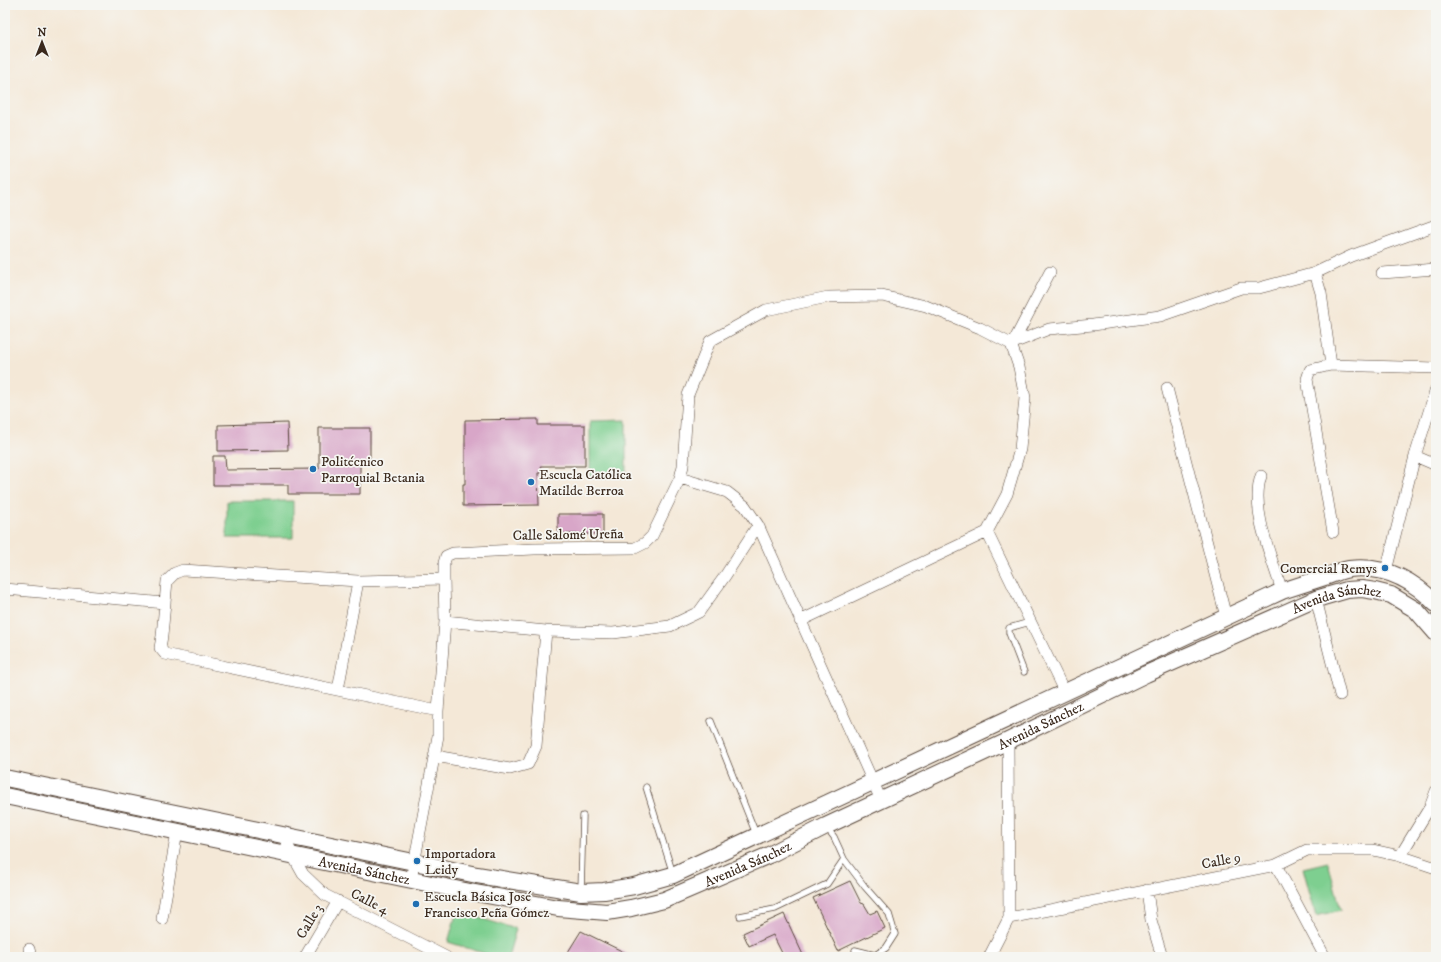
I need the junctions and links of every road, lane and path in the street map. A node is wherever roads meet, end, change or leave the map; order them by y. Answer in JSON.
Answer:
{"nodes":[{"id":1,"x":1436,"y":224,"type":"edge"},
{"id":2,"x":1436,"y":269,"type":"edge"},
{"id":3,"x":1050,"y":272,"type":"dead end"},
{"id":4,"x":1315,"y":273,"type":"junction"},
{"id":5,"x":1382,"y":273,"type":"dead end"},
{"id":6,"x":1012,"y":344,"type":"junction"},
{"id":7,"x":1331,"y":365,"type":"junction"},
{"id":8,"x":1436,"y":368,"type":"edge"},
{"id":9,"x":1167,"y":388,"type":"dead end"},
{"id":10,"x":1436,"y":389,"type":"edge"},
{"id":11,"x":1415,"y":456,"type":"junction"},
{"id":12,"x":1436,"y":465,"type":"edge"},
{"id":13,"x":1261,"y":476,"type":"dead end"},
{"id":14,"x":680,"y":478,"type":"junction"},
{"id":15,"x":758,"y":525,"type":"junction"},
{"id":16,"x":987,"y":532,"type":"junction"},
{"id":17,"x":1333,"y":532,"type":"dead end"},
{"id":18,"x":1386,"y":571,"type":"junction"},
{"id":19,"x":444,"y":579,"type":"junction"},
{"id":20,"x":358,"y":580,"type":"junction"},
{"id":21,"x":5,"y":589,"type":"edge"},
{"id":22,"x":1282,"y":591,"type":"junction"},
{"id":23,"x":1316,"y":599,"type":"junction"},
{"id":24,"x":165,"y":603,"type":"junction"},
{"id":25,"x":1436,"y":604,"type":"edge"},
{"id":26,"x":1226,"y":617,"type":"junction"},
{"id":27,"x":445,"y":621,"type":"junction"},
{"id":28,"x":800,"y":621,"type":"junction"},
{"id":29,"x":1030,"y":622,"type":"junction"},
{"id":30,"x":546,"y":631,"type":"junction"},
{"id":31,"x":1436,"y":633,"type":"edge"},
{"id":32,"x":1024,"y":672,"type":"dead end"},
{"id":33,"x":338,"y":690,"type":"junction"},
{"id":34,"x":1064,"y":692,"type":"junction"},
{"id":35,"x":1340,"y":695,"type":"dead end"},
{"id":36,"x":438,"y":711,"type":"junction"},
{"id":37,"x":711,"y":722,"type":"dead end"},
{"id":38,"x":1008,"y":741,"type":"junction"},
{"id":39,"x":435,"y":756,"type":"junction"},
{"id":40,"x":5,"y":778,"type":"edge"},
{"id":41,"x":873,"y":780,"type":"junction"},
{"id":42,"x":646,"y":787,"type":"dead end"},
{"id":43,"x":1436,"y":791,"type":"edge"},
{"id":44,"x":5,"y":796,"type":"edge"},
{"id":45,"x":881,"y":800,"type":"junction"},
{"id":46,"x":583,"y":816,"type":"dead end"},
{"id":47,"x":826,"y":826,"type":"junction"},
{"id":48,"x":177,"y":832,"type":"junction"},
{"id":49,"x":283,"y":835,"type":"junction"},
{"id":50,"x":757,"y":836,"type":"junction"},
{"id":51,"x":769,"y":855,"type":"junction"},
{"id":52,"x":293,"y":856,"type":"junction"},
{"id":53,"x":1400,"y":856,"type":"junction"},
{"id":54,"x":844,"y":858,"type":"junction"},
{"id":55,"x":414,"y":862,"type":"junction"},
{"id":56,"x":1276,"y":865,"type":"junction"},
{"id":57,"x":1436,"y":868,"type":"edge"},
{"id":58,"x":673,"y":874,"type":"junction"},
{"id":59,"x":411,"y":880,"type":"junction"},
{"id":60,"x":1147,"y":890,"type":"junction"},
{"id":61,"x":581,"y":892,"type":"junction"},
{"id":62,"x":338,"y":901,"type":"junction"},
{"id":63,"x":740,"y":916,"type":"dead end"},
{"id":64,"x":162,"y":918,"type":"dead end"},
{"id":65,"x":1009,"y":918,"type":"junction"},
{"id":66,"x":855,"y":950,"type":"dead end"},
{"id":67,"x":305,"y":957,"type":"edge"},
{"id":68,"x":446,"y":957,"type":"edge"},
{"id":69,"x":989,"y":957,"type":"edge"},
{"id":70,"x":1162,"y":957,"type":"edge"},
{"id":71,"x":1325,"y":957,"type":"edge"}],
"edges":[{"from":1,"to":4,"type":"street"},
{"from":2,"to":5,"type":"street"},
{"from":3,"to":6,"type":"street"},
{"from":4,"to":6,"type":"street"},
{"from":4,"to":7,"type":"street"},
{"from":6,"to":14,"type":"street","name":"Calle Salomé Ureña"},
{"from":6,"to":16,"type":"street"},
{"from":7,"to":8,"type":"street"},
{"from":7,"to":17,"type":"street"},
{"from":9,"to":26,"type":"street"},
{"from":10,"to":11,"type":"street"},
{"from":11,"to":12,"type":"street"},
{"from":11,"to":18,"type":"street"},
{"from":13,"to":22,"type":"street"},
{"from":14,"to":15,"type":"street"},
{"from":14,"to":19,"type":"street","name":"Calle Salomé Ureña"},
{"from":15,"to":28,"type":"street"},
{"from":15,"to":30,"type":"street"},
{"from":16,"to":28,"type":"street"},
{"from":16,"to":29,"type":"street"},
{"from":18,"to":22,"type":"street","name":"Avenida Sánchez"},
{"from":18,"to":25,"type":"street","name":"Avenida Sánchez"},
{"from":19,"to":20,"type":"street"},
{"from":19,"to":27,"type":"street","name":"Calle Salomé Ureña"},
{"from":20,"to":24,"type":"street"},
{"from":20,"to":33,"type":"street"},
{"from":21,"to":24,"type":"street"},
{"from":22,"to":26,"type":"street","name":"Avenida Sánchez"},
{"from":23,"to":31,"type":"street","name":"Avenida Sánchez"},
{"from":23,"to":35,"type":"street"},
{"from":23,"to":38,"type":"street","name":"Avenida Sánchez"},
{"from":24,"to":33,"type":"street"},
{"from":26,"to":34,"type":"street","name":"Avenida Sánchez"},
{"from":27,"to":30,"type":"street"},
{"from":27,"to":36,"type":"street","name":"Calle Salomé Ureña"},
{"from":28,"to":41,"type":"street"},
{"from":29,"to":32,"type":"lane"},
{"from":29,"to":34,"type":"street"},
{"from":30,"to":39,"type":"street"},
{"from":33,"to":36,"type":"street"},
{"from":34,"to":41,"type":"street","name":"Avenida Sánchez"},
{"from":36,"to":39,"type":"street","name":"Calle Salomé Ureña"},
{"from":37,"to":50,"type":"lane"},
{"from":38,"to":45,"type":"street","name":"Avenida Sánchez"},
{"from":38,"to":65,"type":"street"},
{"from":39,"to":55,"type":"street","name":"Calle Salomé Ureña"},
{"from":40,"to":49,"type":"street","name":"Avenida Sánchez"},
{"from":41,"to":45,"type":"street"},
{"from":41,"to":50,"type":"street","name":"Avenida Sánchez"},
{"from":42,"to":58,"type":"lane"},
{"from":43,"to":53,"type":"street"},
{"from":44,"to":48,"type":"street","name":"Avenida Sánchez"},
{"from":45,"to":47,"type":"street","name":"Avenida Sánchez"},
{"from":46,"to":61,"type":"lane"},
{"from":47,"to":51,"type":"street","name":"Avenida Sánchez"},
{"from":47,"to":54,"type":"lane"},
{"from":48,"to":52,"type":"street","name":"Avenida Sánchez"},
{"from":48,"to":64,"type":"street"},
{"from":49,"to":52,"type":"street","name":"Calle 4"},
{"from":49,"to":55,"type":"street","name":"Avenida Sánchez"},
{"from":50,"to":51,"type":"street"},
{"from":50,"to":58,"type":"street","name":"Avenida Sánchez"},
{"from":51,"to":59,"type":"street","name":"Avenida Sánchez"},
{"from":52,"to":59,"type":"street","name":"Avenida Sánchez"},
{"from":52,"to":62,"type":"street","name":"Calle 4"},
{"from":53,"to":56,"type":"street","name":"Calle 9"},
{"from":53,"to":57,"type":"street","name":"Calle 9"},
{"from":54,"to":63,"type":"lane"},
{"from":54,"to":66,"type":"lane"},
{"from":55,"to":59,"type":"street","name":"Calle Salomé Ureña"},
{"from":55,"to":61,"type":"street","name":"Avenida Sánchez"},
{"from":56,"to":60,"type":"street","name":"Calle 9"},
{"from":56,"to":71,"type":"street"},
{"from":58,"to":61,"type":"street","name":"Avenida Sánchez"},
{"from":60,"to":65,"type":"street","name":"Calle 9"},
{"from":60,"to":70,"type":"street"},
{"from":62,"to":67,"type":"street","name":"Calle 3"},
{"from":62,"to":68,"type":"street","name":"Calle 4"},
{"from":65,"to":69,"type":"street"}]}
